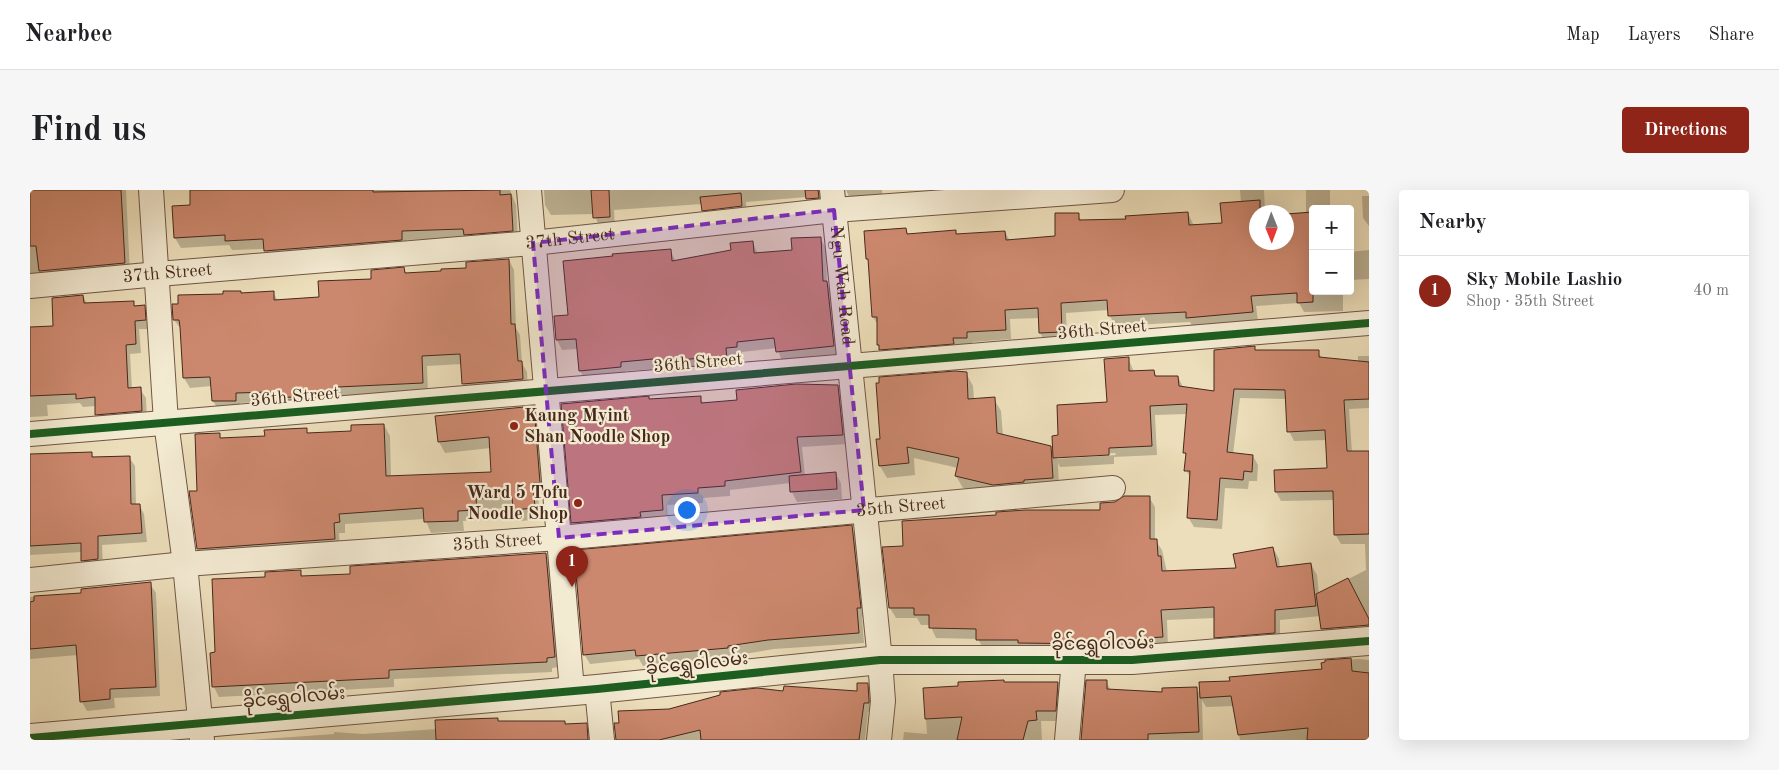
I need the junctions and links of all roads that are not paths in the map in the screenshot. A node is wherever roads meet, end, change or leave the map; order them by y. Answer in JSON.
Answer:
{"nodes":[{"id":1,"x":151,"y":190,"type":"edge"},
{"id":2,"x":529,"y":190,"type":"edge"},
{"id":3,"x":1112,"y":190,"type":"edge"},
{"id":4,"x":833,"y":200,"type":"edge"},
{"id":5,"x":533,"y":243,"type":"junction"},
{"id":6,"x":158,"y":274,"type":"junction"},
{"id":7,"x":30,"y":286,"type":"edge"},
{"id":8,"x":1369,"y":322,"type":"edge"},
{"id":9,"x":851,"y":366,"type":"junction"},
{"id":10,"x":546,"y":391,"type":"junction"},
{"id":11,"x":166,"y":422,"type":"junction"},
{"id":12,"x":30,"y":434,"type":"edge"},
{"id":13,"x":1113,"y":488,"type":"dead end"},
{"id":14,"x":864,"y":510,"type":"junction"},
{"id":15,"x":558,"y":538,"type":"junction"},
{"id":16,"x":185,"y":564,"type":"junction"},
{"id":17,"x":30,"y":580,"type":"edge"},
{"id":18,"x":1369,"y":641,"type":"edge"},
{"id":19,"x":880,"y":660,"type":"junction"},
{"id":20,"x":1074,"y":660,"type":"junction"},
{"id":21,"x":584,"y":690,"type":"junction"},
{"id":22,"x":201,"y":731,"type":"edge"},
{"id":23,"x":30,"y":738,"type":"edge"},
{"id":24,"x":602,"y":740,"type":"edge"},
{"id":25,"x":879,"y":740,"type":"edge"},
{"id":26,"x":1067,"y":740,"type":"edge"}],
"edges":[{"from":1,"to":6,"type":"street"},
{"from":2,"to":5,"type":"street"},
{"from":3,"to":4,"type":"street","name":"37th Street"},
{"from":4,"to":5,"type":"street","name":"37th Street"},
{"from":4,"to":9,"type":"street","name":"Ngu Wah Road"},
{"from":5,"to":6,"type":"street","name":"37th Street"},
{"from":5,"to":10,"type":"street"},
{"from":6,"to":7,"type":"street","name":"37th Street"},
{"from":6,"to":11,"type":"street"},
{"from":8,"to":9,"type":"street","name":"36th Street"},
{"from":9,"to":10,"type":"street","name":"36th Street"},
{"from":9,"to":14,"type":"street","name":"Ngu Wah Road"},
{"from":10,"to":11,"type":"street","name":"36th Street"},
{"from":10,"to":15,"type":"street"},
{"from":11,"to":12,"type":"street","name":"36th Street"},
{"from":11,"to":16,"type":"street"},
{"from":13,"to":14,"type":"street","name":"35th Street"},
{"from":14,"to":15,"type":"street","name":"35th Street"},
{"from":14,"to":19,"type":"street","name":"Ngu Wah Road"},
{"from":15,"to":16,"type":"street","name":"35th Street"},
{"from":15,"to":21,"type":"street"},
{"from":16,"to":17,"type":"street","name":"35th Street"},
{"from":16,"to":22,"type":"street"},
{"from":18,"to":20,"type":"street","name":"ခိုင်ရွှေဝါလမ်း"},
{"from":19,"to":20,"type":"street","name":"ခိုင်ရွှေဝါလမ်း"},
{"from":19,"to":21,"type":"street","name":"ခိုင်ရွှေဝါလမ်း"},
{"from":19,"to":25,"type":"street","name":"Ngu Wah Road"},
{"from":20,"to":26,"type":"street"},
{"from":21,"to":22,"type":"street","name":"ခိုင်ရွှေဝါလမ်း"},
{"from":21,"to":24,"type":"street"},
{"from":22,"to":23,"type":"street","name":"ခိုင်ရွှေဝါလမ်း"}]}
